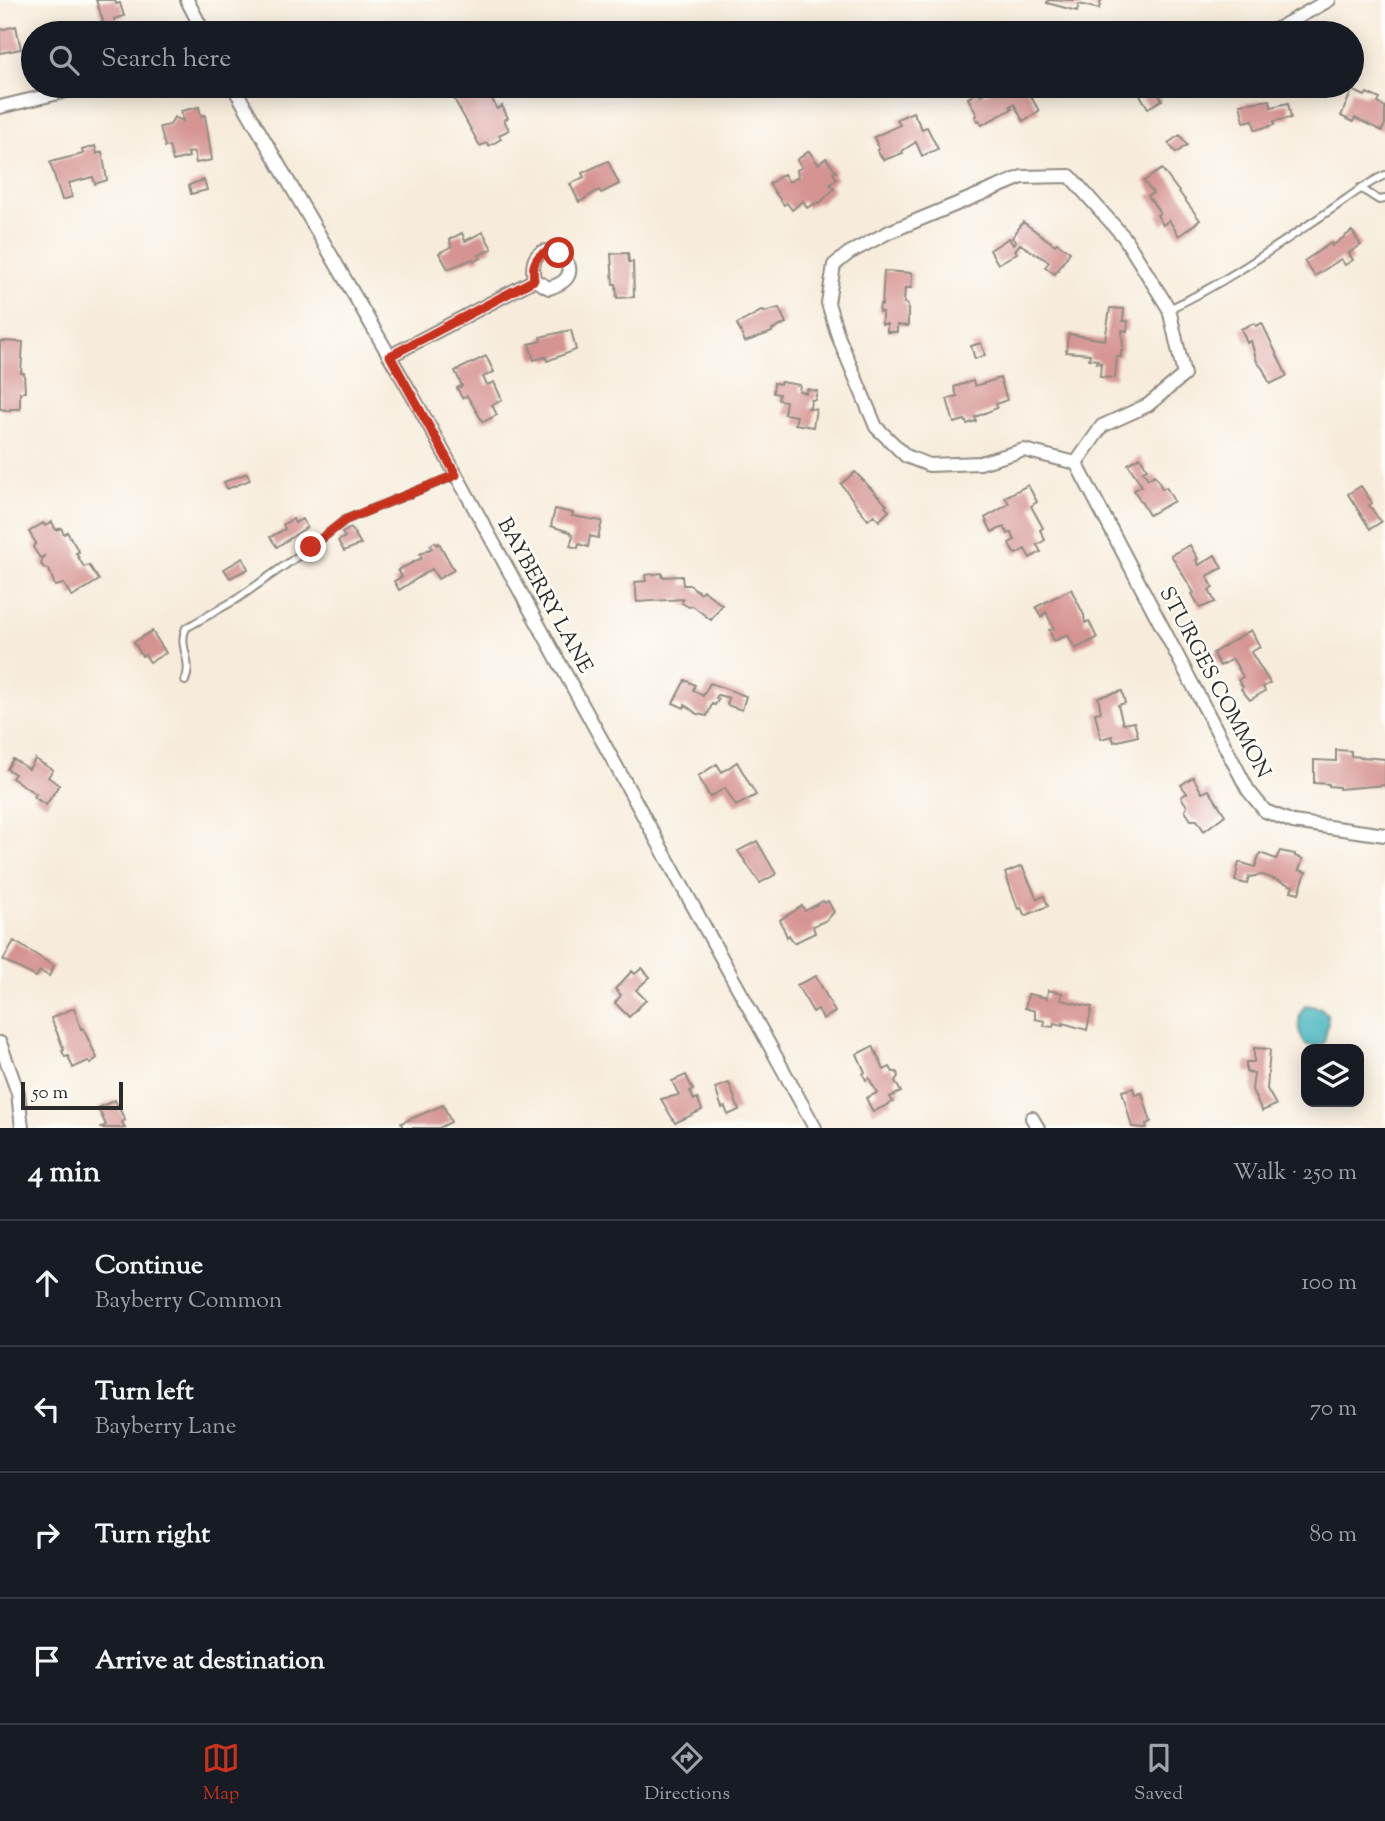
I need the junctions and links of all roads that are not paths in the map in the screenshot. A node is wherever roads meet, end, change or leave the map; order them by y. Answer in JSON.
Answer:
{"nodes":[{"id":1,"x":187,"y":0,"type":"edge"},
{"id":2,"x":1329,"y":0,"type":"edge"},
{"id":3,"x":198,"y":21,"type":"edge"},
{"id":4,"x":1291,"y":21,"type":"edge"},
{"id":5,"x":38,"y":98,"type":"edge"},
{"id":6,"x":240,"y":98,"type":"edge"},
{"id":7,"x":0,"y":107,"type":"edge"},
{"id":8,"x":1385,"y":175,"type":"edge"},
{"id":9,"x":1360,"y":188,"type":"junction"},
{"id":10,"x":1385,"y":200,"type":"edge"},
{"id":11,"x":534,"y":280,"type":"dead end"},
{"id":12,"x":1169,"y":309,"type":"junction"},
{"id":13,"x":390,"y":356,"type":"junction"},
{"id":14,"x":1076,"y":463,"type":"junction"},
{"id":15,"x":456,"y":475,"type":"junction"},
{"id":16,"x":185,"y":681,"type":"dead end"},
{"id":17,"x":1385,"y":835,"type":"edge"},
{"id":18,"x":0,"y":1043,"type":"edge"},
{"id":19,"x":22,"y":1128,"type":"edge"},
{"id":20,"x":816,"y":1128,"type":"edge"}],
"edges":[{"from":1,"to":3,"type":"street"},
{"from":2,"to":4,"type":"street"},
{"from":5,"to":7,"type":"street"},
{"from":6,"to":13,"type":"street","name":"BAYBERRY LANE"},
{"from":8,"to":9,"type":"lane"},
{"from":9,"to":10,"type":"lane"},
{"from":9,"to":12,"type":"lane"},
{"from":11,"to":13,"type":"street"},
{"from":12,"to":14,"type":"street"},
{"from":12,"to":14,"type":"street"},
{"from":13,"to":15,"type":"street","name":"BAYBERRY LANE"},
{"from":14,"to":17,"type":"street","name":"STURGES COMMON"},
{"from":15,"to":16,"type":"lane"},
{"from":15,"to":20,"type":"street","name":"BAYBERRY LANE"},
{"from":18,"to":19,"type":"street"}]}
